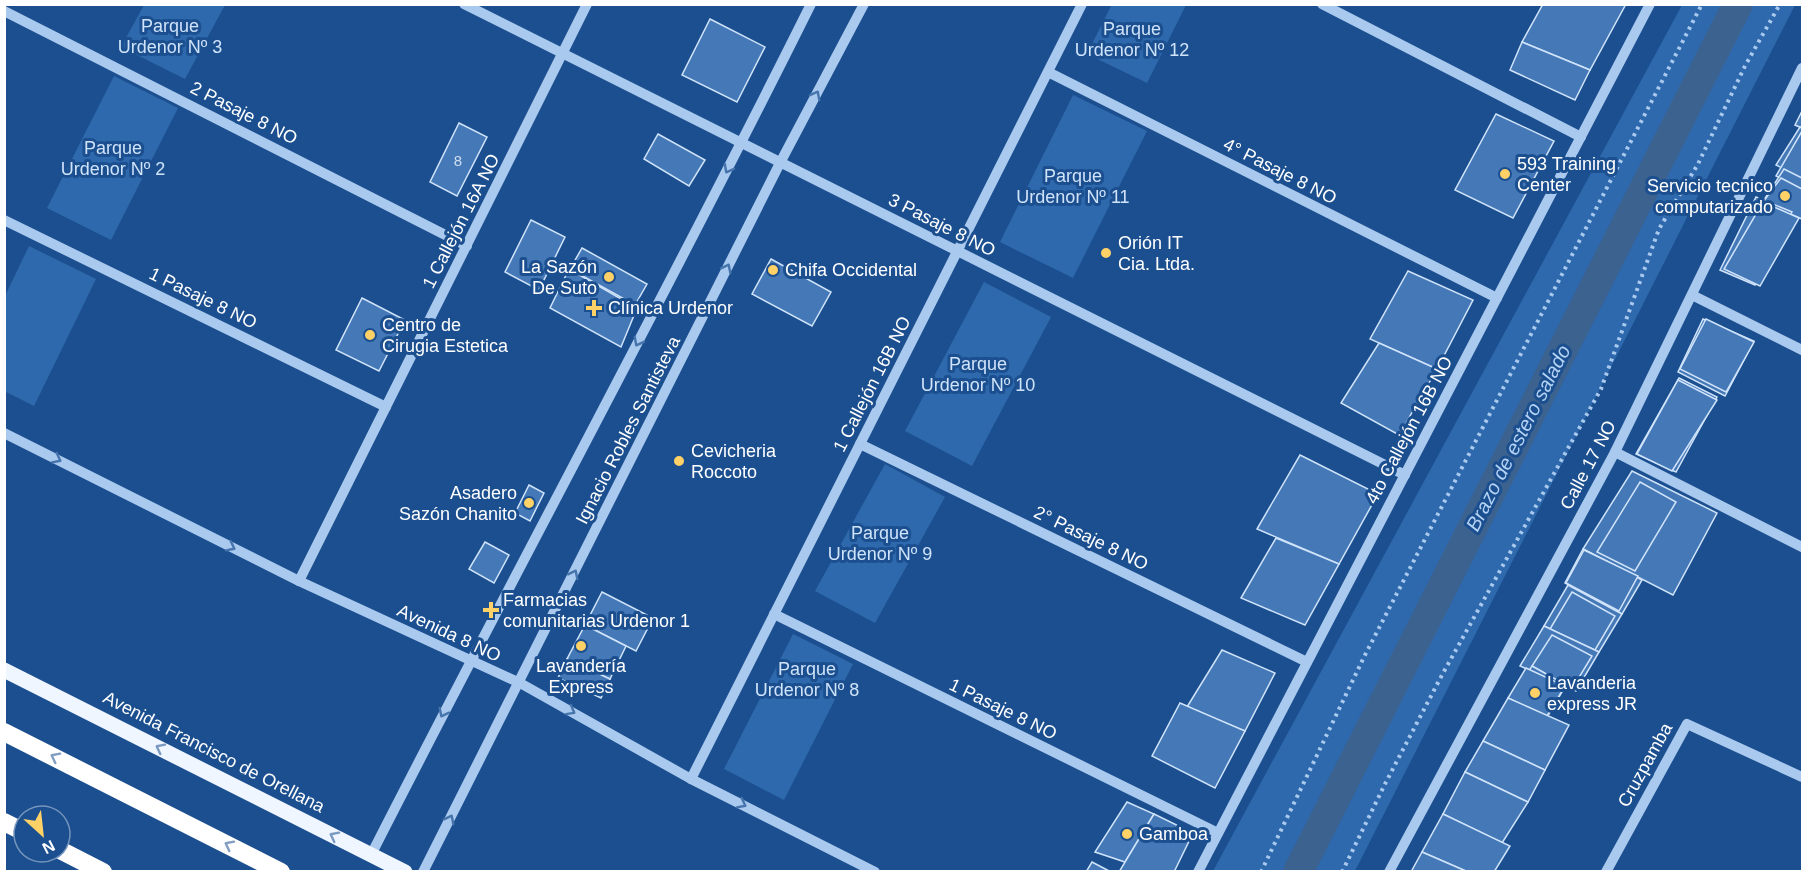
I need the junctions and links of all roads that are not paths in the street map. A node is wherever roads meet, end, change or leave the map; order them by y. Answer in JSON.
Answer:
{"nodes":[{"id":1,"x":464,"y":4,"type":"edge"},
{"id":2,"x":587,"y":4,"type":"edge"},
{"id":3,"x":811,"y":4,"type":"edge"},
{"id":4,"x":864,"y":4,"type":"edge"},
{"id":5,"x":1082,"y":4,"type":"edge"},
{"id":6,"x":1322,"y":4,"type":"edge"},
{"id":7,"x":1650,"y":4,"type":"edge"},
{"id":8,"x":4,"y":11,"type":"edge"},
{"id":9,"x":563,"y":54,"type":"junction"},
{"id":10,"x":1803,"y":68,"type":"edge"},
{"id":11,"x":1048,"y":72,"type":"junction"},
{"id":12,"x":1581,"y":136,"type":"junction"},
{"id":13,"x":742,"y":144,"type":"junction"},
{"id":14,"x":780,"y":163,"type":"junction"},
{"id":15,"x":4,"y":220,"type":"edge"},
{"id":16,"x":467,"y":246,"type":"junction"},
{"id":17,"x":957,"y":251,"type":"junction"},
{"id":18,"x":1692,"y":295,"type":"junction"},
{"id":19,"x":1497,"y":298,"type":"junction"},
{"id":20,"x":1803,"y":350,"type":"edge"},
{"id":21,"x":386,"y":407,"type":"junction"},
{"id":22,"x":4,"y":433,"type":"edge"},
{"id":23,"x":860,"y":444,"type":"junction"},
{"id":24,"x":1615,"y":452,"type":"junction"},
{"id":25,"x":1405,"y":475,"type":"junction"},
{"id":26,"x":1803,"y":547,"type":"edge"},
{"id":27,"x":299,"y":581,"type":"junction"},
{"id":28,"x":774,"y":614,"type":"junction"},
{"id":29,"x":470,"y":661,"type":"junction"},
{"id":30,"x":1308,"y":662,"type":"junction"},
{"id":31,"x":4,"y":670,"type":"edge"},
{"id":32,"x":520,"y":682,"type":"junction"},
{"id":33,"x":4,"y":732,"type":"edge"},
{"id":34,"x":1803,"y":777,"type":"edge"},
{"id":35,"x":691,"y":779,"type":"junction"},
{"id":36,"x":1218,"y":833,"type":"junction"},
{"id":37,"x":371,"y":855,"type":"junction"},
{"id":38,"x":72,"y":856,"type":"edge"},
{"id":39,"x":103,"y":872,"type":"edge"},
{"id":40,"x":281,"y":872,"type":"edge"},
{"id":41,"x":405,"y":872,"type":"edge"},
{"id":42,"x":423,"y":872,"type":"edge"},
{"id":43,"x":875,"y":872,"type":"edge"},
{"id":44,"x":1198,"y":872,"type":"edge"},
{"id":45,"x":1389,"y":872,"type":"edge"},
{"id":46,"x":1606,"y":872,"type":"edge"}],
"edges":[{"from":1,"to":9,"type":"street","name":"3 Pasaje 8 NO"},
{"from":2,"to":9,"type":"street","name":"1 Callejón 16A NO"},
{"from":3,"to":13,"type":"street","name":"Ignacio Robles Santisteva"},
{"from":14,"to":4,"type":"street","name":"Ignacio Robles Santisteva","one_way":true},
{"from":5,"to":11,"type":"street","name":"1 Callejón 16B NO"},
{"from":6,"to":12,"type":"street"},
{"from":7,"to":12,"type":"street","name":"4to Callejón 16B NO"},
{"from":8,"to":16,"type":"street","name":"2 Pasaje 8 NO"},
{"from":9,"to":13,"type":"street","name":"3 Pasaje 8 NO"},
{"from":9,"to":16,"type":"street","name":"1 Callejón 16A NO"},
{"from":10,"to":18,"type":"street","name":"Calle 17 NO"},
{"from":11,"to":17,"type":"street","name":"1 Callejón 16B NO"},
{"from":11,"to":19,"type":"street","name":"4° Pasaje 8 NO"},
{"from":12,"to":19,"type":"street","name":"4to Callejón 16B NO"},
{"from":13,"to":14,"type":"street","name":"3 Pasaje 8 NO"},
{"from":13,"to":29,"type":"street","name":"Ignacio Robles Santisteva","one_way":true},
{"from":14,"to":17,"type":"street","name":"3 Pasaje 8 NO"},
{"from":32,"to":14,"type":"street","name":"Ignacio Robles Santisteva","one_way":true},
{"from":15,"to":21,"type":"street","name":"1 Pasaje 8 NO"},
{"from":16,"to":21,"type":"street","name":"1 Callejón 16A NO"},
{"from":17,"to":23,"type":"street","name":"1 Callejón 16B NO"},
{"from":17,"to":25,"type":"street","name":"3 Pasaje 8 NO"},
{"from":18,"to":20,"type":"street"},
{"from":18,"to":24,"type":"street","name":"Calle 17 NO"},
{"from":19,"to":25,"type":"street","name":"4to Callejón 16B NO"},
{"from":21,"to":27,"type":"street","name":"1 Callejón 16A NO"},
{"from":22,"to":27,"type":"street","name":"Avenida 8 NO","one_way":true},
{"from":23,"to":28,"type":"street","name":"1 Callejón 16B NO"},
{"from":23,"to":30,"type":"street","name":"2° Pasaje 8 NO"},
{"from":24,"to":26,"type":"street"},
{"from":24,"to":45,"type":"street","name":"Calle 17 NO"},
{"from":25,"to":30,"type":"street","name":"4to Callejón 16B NO"},
{"from":27,"to":29,"type":"street","name":"Avenida 8 NO"},
{"from":28,"to":35,"type":"street","name":"1 Callejón 16B NO"},
{"from":28,"to":36,"type":"street","name":"1 Pasaje 8 NO"},
{"from":29,"to":32,"type":"street","name":"Avenida 8 NO"},
{"from":29,"to":37,"type":"street","name":"Ignacio Robles Santisteva","one_way":true},
{"from":30,"to":36,"type":"street","name":"4to Callejón 16B NO"},
{"from":37,"to":31,"type":"main road","name":"Avenida Francisco de Orellana","one_way":true},
{"from":32,"to":35,"type":"street","name":"Avenida 8 NO","one_way":true},
{"from":42,"to":32,"type":"street","name":"Ignacio Robles Santisteva","one_way":true},
{"from":40,"to":33,"type":"highway","one_way":true},
{"from":34,"to":46,"type":"street","name":"Cruzpamba"},
{"from":35,"to":43,"type":"street","name":"Avenida 8 NO","one_way":true},
{"from":36,"to":44,"type":"street","name":"4to Callejón 16B NO"},
{"from":37,"to":41,"type":"main road","name":"Avenida Francisco de Orellana"},
{"from":38,"to":39,"type":"highway"}]}
